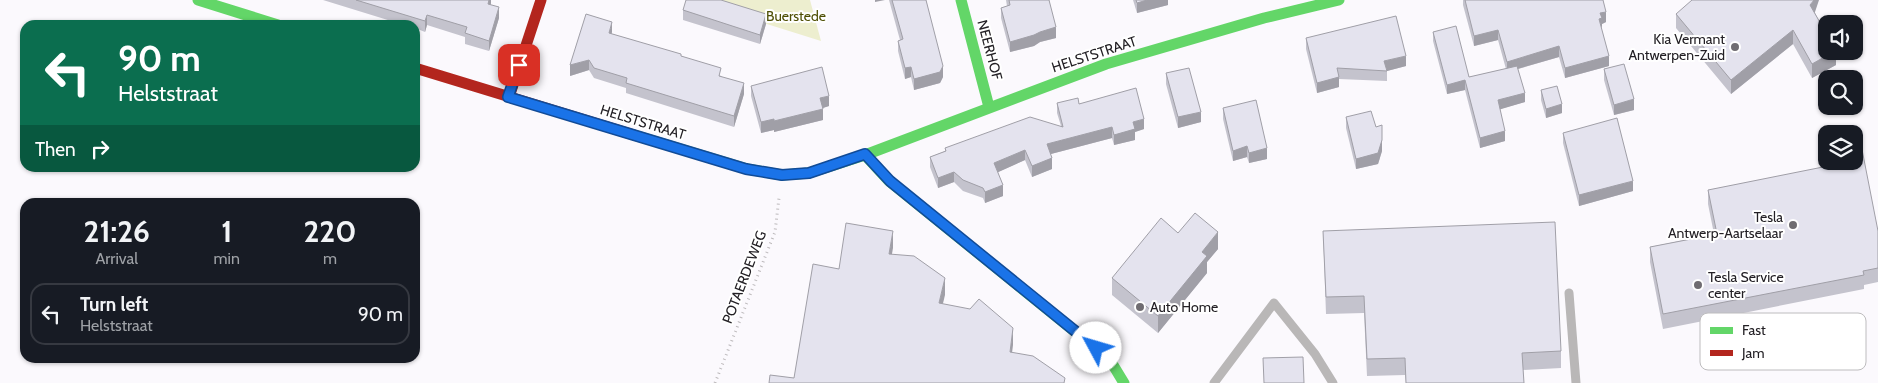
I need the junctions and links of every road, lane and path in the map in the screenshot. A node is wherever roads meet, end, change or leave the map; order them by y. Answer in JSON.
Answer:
{"nodes":[{"id":1,"x":198,"y":0,"type":"edge"},
{"id":2,"x":541,"y":0,"type":"edge"},
{"id":3,"x":961,"y":0,"type":"edge"},
{"id":4,"x":1339,"y":0,"type":"edge"},
{"id":5,"x":262,"y":20,"type":"edge"},
{"id":6,"x":420,"y":70,"type":"edge"},
{"id":7,"x":508,"y":97,"type":"junction"},
{"id":8,"x":989,"y":107,"type":"junction"},
{"id":9,"x":865,"y":154,"type":"junction"},
{"id":10,"x":782,"y":175,"type":"junction"},
{"id":11,"x":1569,"y":293,"type":"dead end"},
{"id":12,"x":715,"y":383,"type":"edge"},
{"id":13,"x":1124,"y":383,"type":"edge"},
{"id":14,"x":1214,"y":383,"type":"edge"},
{"id":15,"x":1333,"y":383,"type":"edge"},
{"id":16,"x":1576,"y":383,"type":"edge"}],
"edges":[{"from":1,"to":5,"type":"street"},
{"from":2,"to":7,"type":"street"},
{"from":3,"to":8,"type":"street","name":"NEERHOF"},
{"from":4,"to":8,"type":"street","name":"HELSTSTRAAT"},
{"from":6,"to":7,"type":"street","name":"HELSTSTRAAT"},
{"from":7,"to":10,"type":"street","name":"HELSTSTRAAT"},
{"from":8,"to":9,"type":"street","name":"HELSTSTRAAT"},
{"from":9,"to":10,"type":"street","name":"HELSTSTRAAT"},
{"from":9,"to":13,"type":"street"},
{"from":10,"to":12,"type":"path","name":"POTAERDEWEG"},
{"from":11,"to":16,"type":"lane"},
{"from":14,"to":15,"type":"lane"}]}
